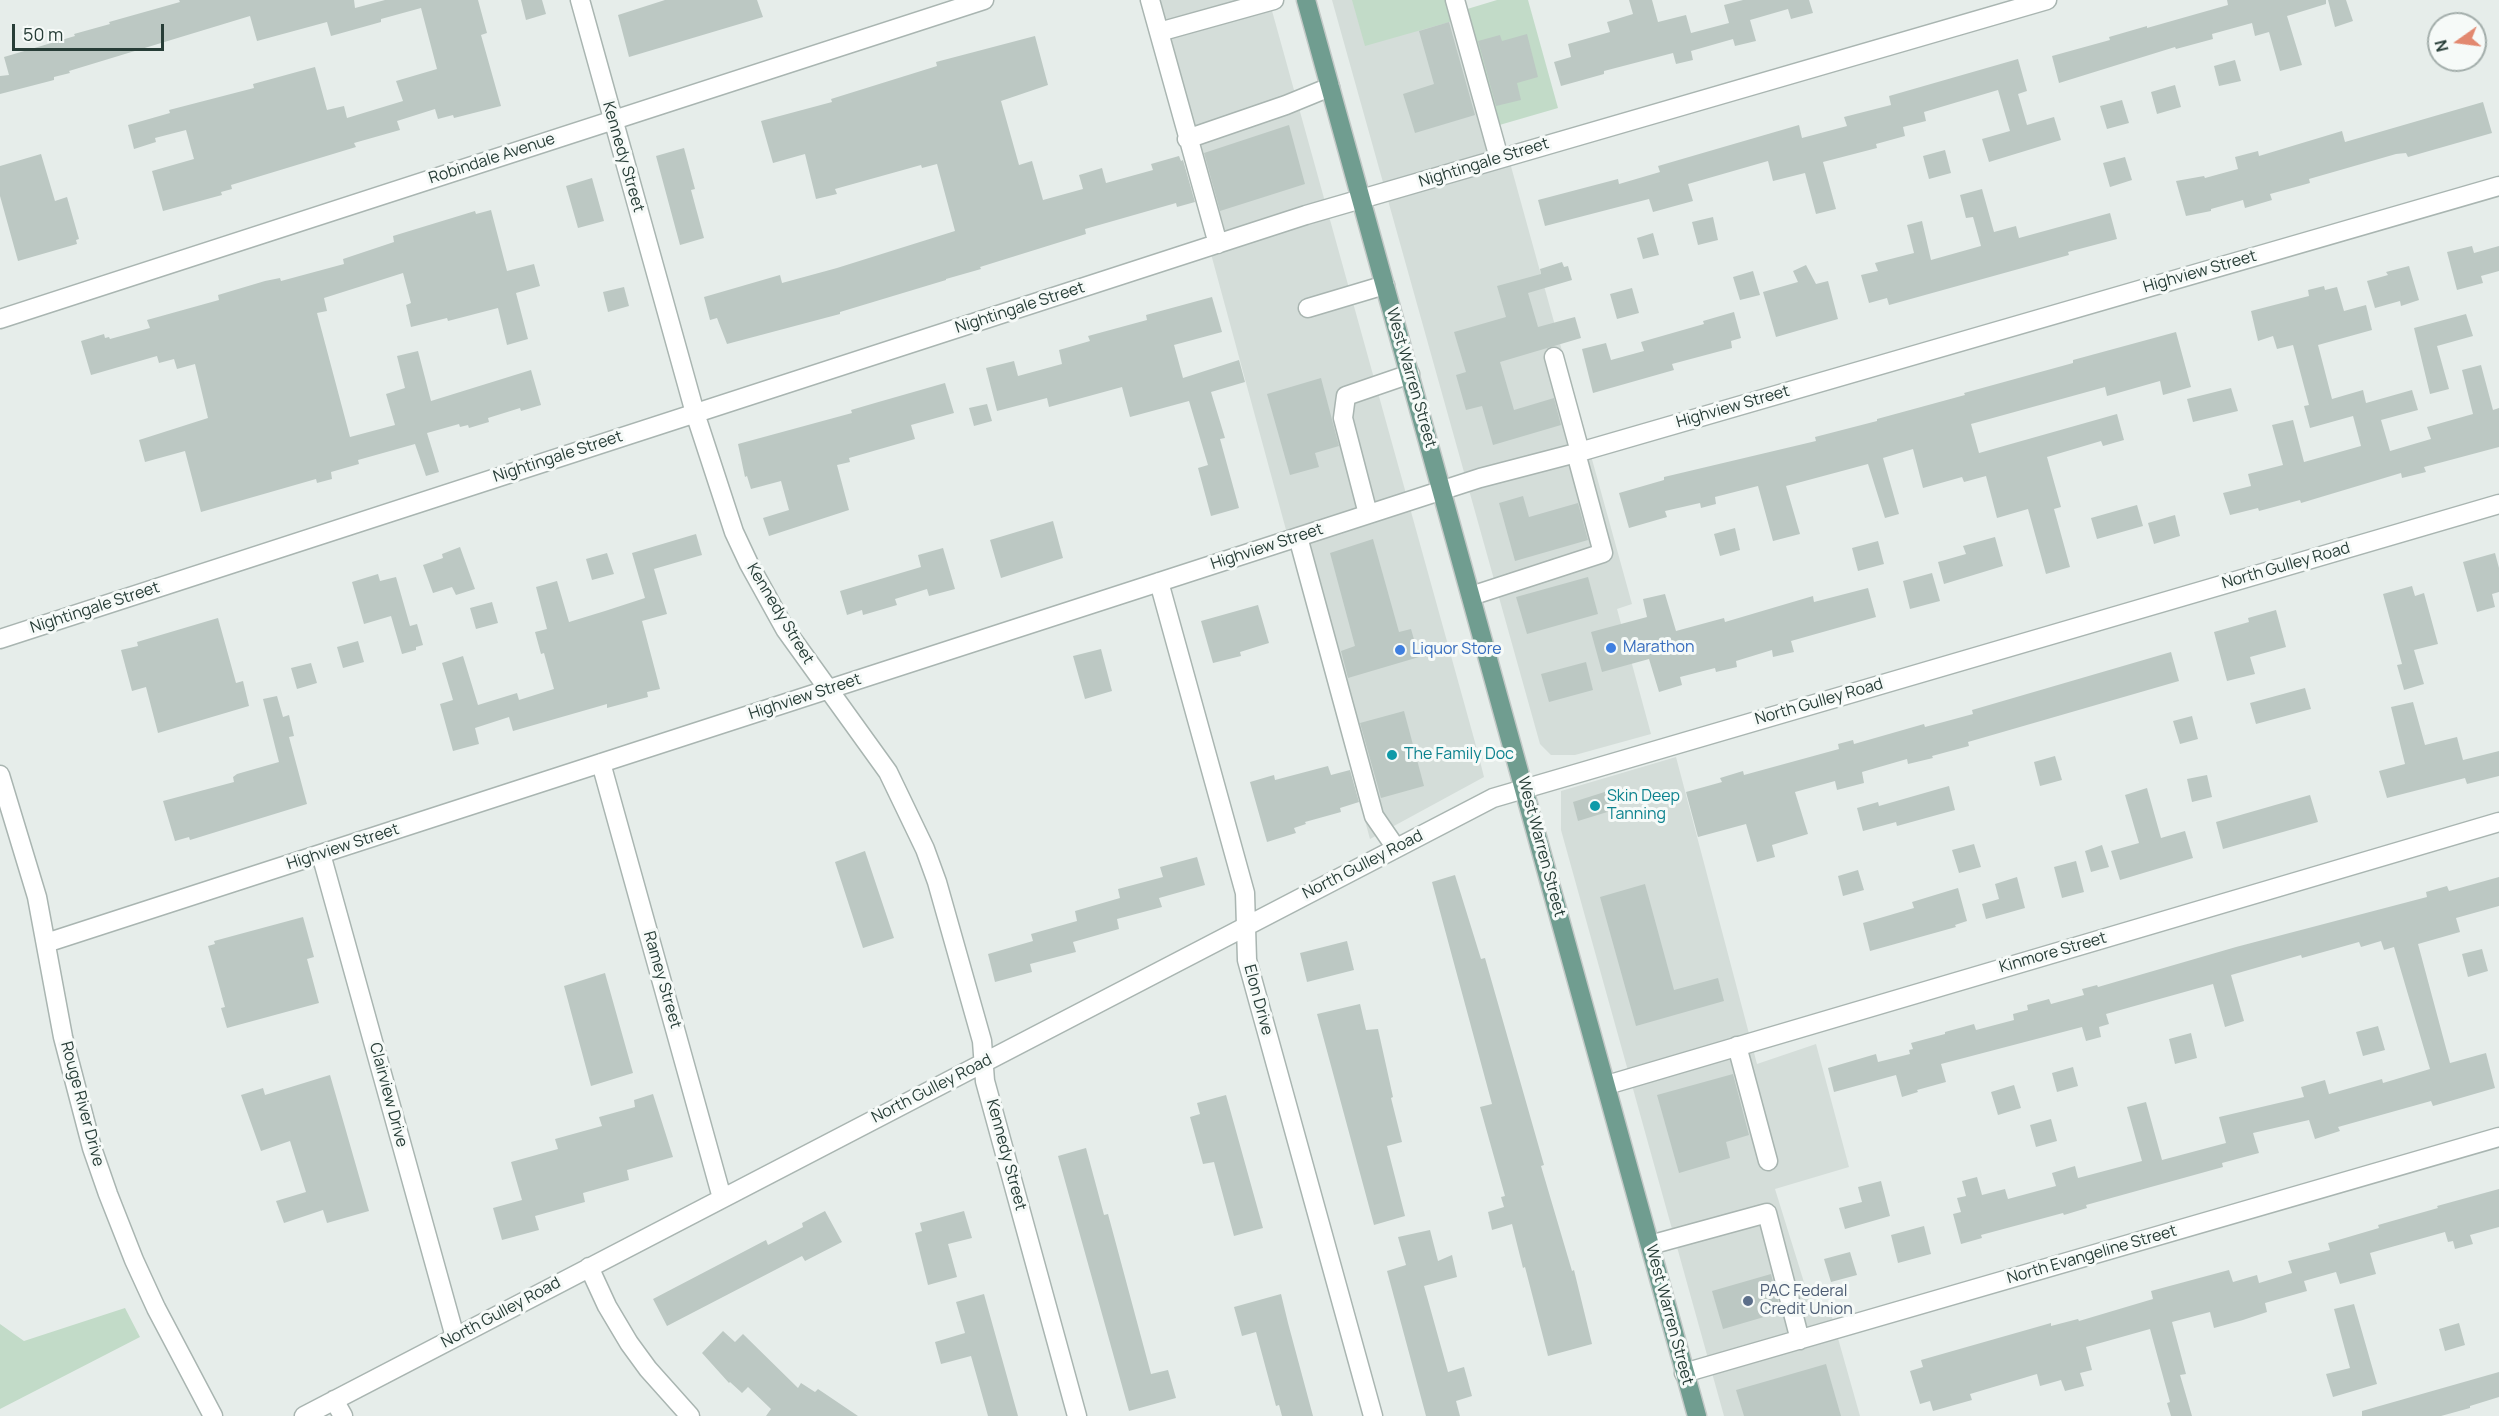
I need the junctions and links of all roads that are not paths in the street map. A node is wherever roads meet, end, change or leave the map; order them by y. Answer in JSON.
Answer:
{"nodes":[{"id":1,"x":580,"y":0,"type":"edge"},
{"id":2,"x":984,"y":0,"type":"edge"},
{"id":3,"x":1150,"y":0,"type":"edge"},
{"id":4,"x":1274,"y":0,"type":"edge"},
{"id":5,"x":1306,"y":0,"type":"edge"},
{"id":6,"x":1455,"y":0,"type":"edge"},
{"id":7,"x":2047,"y":0,"type":"edge"},
{"id":8,"x":1159,"y":32,"type":"junction"},
{"id":9,"x":1330,"y":87,"type":"junction"},
{"id":10,"x":613,"y":120,"type":"junction"},
{"id":11,"x":1187,"y":139,"type":"junction"},
{"id":12,"x":1499,"y":158,"type":"junction"},
{"id":13,"x":2499,"y":186,"type":"edge"},
{"id":14,"x":1361,"y":199,"type":"junction"},
{"id":15,"x":1218,"y":244,"type":"junction"},
{"id":16,"x":1385,"y":285,"type":"junction"},
{"id":17,"x":1308,"y":308,"type":"dead end"},
{"id":18,"x":0,"y":319,"type":"edge"},
{"id":19,"x":1554,"y":357,"type":"dead end"},
{"id":20,"x":1410,"y":374,"type":"junction"},
{"id":21,"x":695,"y":413,"type":"junction"},
{"id":22,"x":1578,"y":452,"type":"junction"},
{"id":23,"x":1443,"y":491,"type":"junction"},
{"id":24,"x":2499,"y":504,"type":"edge"},
{"id":25,"x":1368,"y":514,"type":"junction"},
{"id":26,"x":1298,"y":537,"type":"junction"},
{"id":27,"x":1159,"y":582,"type":"junction"},
{"id":28,"x":1472,"y":596,"type":"junction"},
{"id":29,"x":0,"y":639,"type":"edge"},
{"id":30,"x":829,"y":689,"type":"junction"},
{"id":31,"x":601,"y":763,"type":"junction"},
{"id":32,"x":0,"y":775,"type":"edge"},
{"id":33,"x":1524,"y":788,"type":"junction"},
{"id":34,"x":2499,"y":822,"type":"edge"},
{"id":35,"x":1396,"y":848,"type":"junction"},
{"id":36,"x":321,"y":854,"type":"junction"},
{"id":37,"x":1247,"y":926,"type":"junction"},
{"id":38,"x":46,"y":943,"type":"junction"},
{"id":39,"x":1737,"y":1046,"type":"junction"},
{"id":40,"x":984,"y":1062,"type":"junction"},
{"id":41,"x":1606,"y":1085,"type":"junction"},
{"id":42,"x":2499,"y":1137,"type":"edge"},
{"id":43,"x":1768,"y":1161,"type":"dead end"},
{"id":44,"x":722,"y":1198,"type":"junction"},
{"id":45,"x":1650,"y":1245,"type":"junction"},
{"id":46,"x":589,"y":1267,"type":"junction"},
{"id":47,"x":455,"y":1337,"type":"junction"},
{"id":48,"x":1800,"y":1340,"type":"junction"},
{"id":49,"x":1684,"y":1373,"type":"junction"},
{"id":50,"x":339,"y":1408,"type":"edge"},
{"id":51,"x":213,"y":1416,"type":"edge"},
{"id":52,"x":304,"y":1416,"type":"edge"},
{"id":53,"x":690,"y":1416,"type":"edge"},
{"id":54,"x":1077,"y":1416,"type":"edge"},
{"id":55,"x":1373,"y":1416,"type":"edge"},
{"id":56,"x":1697,"y":1416,"type":"edge"}],
"edges":[{"from":1,"to":10,"type":"street","name":"Kennedy Street"},
{"from":2,"to":10,"type":"street","name":"Robindale Avenue"},
{"from":3,"to":8,"type":"street"},
{"from":4,"to":8,"type":"street"},
{"from":5,"to":9,"type":"main road","name":"West Warren Street"},
{"from":6,"to":12,"type":"street"},
{"from":7,"to":12,"type":"street","name":"Nightingale Street"},
{"from":8,"to":11,"type":"street"},
{"from":9,"to":11,"type":"street"},
{"from":9,"to":14,"type":"main road","name":"West Warren Street"},
{"from":10,"to":18,"type":"street","name":"Robindale Avenue"},
{"from":10,"to":21,"type":"street","name":"Kennedy Street"},
{"from":11,"to":15,"type":"street"},
{"from":12,"to":14,"type":"street","name":"Nightingale Street"},
{"from":13,"to":22,"type":"street","name":"Highview Street"},
{"from":14,"to":15,"type":"street","name":"Nightingale Street"},
{"from":14,"to":16,"type":"main road","name":"West Warren Street"},
{"from":15,"to":21,"type":"street","name":"Nightingale Street"},
{"from":16,"to":17,"type":"street"},
{"from":16,"to":20,"type":"main road","name":"West Warren Street"},
{"from":19,"to":22,"type":"street"},
{"from":20,"to":23,"type":"main road","name":"West Warren Street"},
{"from":20,"to":25,"type":"street"},
{"from":21,"to":29,"type":"street","name":"Nightingale Street"},
{"from":21,"to":30,"type":"street","name":"Kennedy Street"},
{"from":22,"to":23,"type":"street","name":"Highview Street"},
{"from":22,"to":28,"type":"street"},
{"from":23,"to":25,"type":"street","name":"Highview Street"},
{"from":23,"to":28,"type":"main road","name":"West Warren Street"},
{"from":24,"to":33,"type":"street","name":"North Gulley Road"},
{"from":25,"to":26,"type":"street","name":"Highview Street"},
{"from":26,"to":27,"type":"street","name":"Highview Street"},
{"from":26,"to":35,"type":"street"},
{"from":27,"to":30,"type":"street","name":"Highview Street"},
{"from":27,"to":37,"type":"street","name":"Elon Drive"},
{"from":28,"to":33,"type":"main road","name":"West Warren Street"},
{"from":30,"to":31,"type":"street","name":"Highview Street"},
{"from":30,"to":40,"type":"street","name":"Kennedy Street"},
{"from":31,"to":36,"type":"street","name":"Highview Street"},
{"from":31,"to":44,"type":"street","name":"Ramey Street"},
{"from":32,"to":38,"type":"street","name":"Rouge River Drive"},
{"from":33,"to":35,"type":"street","name":"North Gulley Road"},
{"from":33,"to":41,"type":"main road","name":"West Warren Street"},
{"from":34,"to":39,"type":"street","name":"Kinmore Street"},
{"from":35,"to":37,"type":"street","name":"North Gulley Road"},
{"from":36,"to":38,"type":"street","name":"Highview Street"},
{"from":36,"to":47,"type":"street","name":"Clairview Drive"},
{"from":37,"to":40,"type":"street","name":"North Gulley Road"},
{"from":37,"to":55,"type":"street","name":"Elon Drive"},
{"from":38,"to":51,"type":"street","name":"Rouge River Drive"},
{"from":39,"to":41,"type":"street","name":"Kinmore Street"},
{"from":39,"to":43,"type":"street"},
{"from":40,"to":44,"type":"street","name":"North Gulley Road"},
{"from":40,"to":54,"type":"street","name":"Kennedy Street"},
{"from":41,"to":45,"type":"main road","name":"West Warren Street"},
{"from":42,"to":48,"type":"street","name":"North Evangeline Street"},
{"from":44,"to":46,"type":"street","name":"North Gulley Road"},
{"from":45,"to":48,"type":"street"},
{"from":45,"to":49,"type":"main road","name":"West Warren Street"},
{"from":46,"to":47,"type":"street","name":"North Gulley Road"},
{"from":46,"to":53,"type":"street"},
{"from":47,"to":50,"type":"street","name":"North Gulley Road"},
{"from":48,"to":49,"type":"street","name":"North Evangeline Street"},
{"from":49,"to":56,"type":"main road","name":"West Warren Street"},
{"from":50,"to":52,"type":"street","name":"North Gulley Road"}]}
